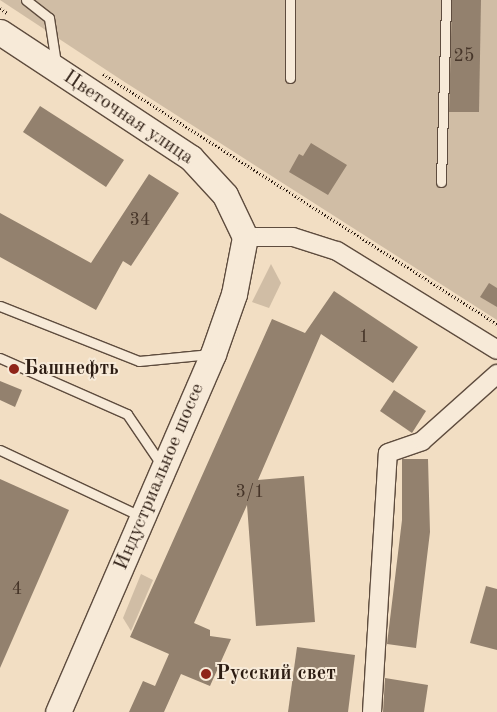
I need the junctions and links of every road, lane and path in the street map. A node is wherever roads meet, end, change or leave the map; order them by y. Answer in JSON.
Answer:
{"nodes":[{"id":1,"x":26,"y":0,"type":"edge"},
{"id":2,"x":290,"y":0,"type":"edge"},
{"id":3,"x":446,"y":0,"type":"edge"},
{"id":4,"x":0,"y":8,"type":"edge"},
{"id":5,"x":7,"y":25,"type":"edge"},
{"id":6,"x":94,"y":68,"type":"dead end"},
{"id":7,"x":57,"y":69,"type":"junction"},
{"id":8,"x":290,"y":78,"type":"dead end"},
{"id":9,"x":441,"y":182,"type":"dead end"},
{"id":10,"x":245,"y":237,"type":"junction"},
{"id":11,"x":0,"y":306,"type":"edge"},
{"id":12,"x":497,"y":324,"type":"edge"},
{"id":13,"x":497,"y":350,"type":"edge"},
{"id":14,"x":213,"y":354,"type":"junction"},
{"id":15,"x":0,"y":358,"type":"edge"},
{"id":16,"x":497,"y":374,"type":"edge"},
{"id":17,"x":0,"y":450,"type":"edge"},
{"id":18,"x":164,"y":468,"type":"junction"},
{"id":19,"x":143,"y":517,"type":"junction"},
{"id":20,"x":58,"y":712,"type":"edge"},
{"id":21,"x":372,"y":712,"type":"edge"}],
"edges":[{"from":1,"to":7,"type":"lane"},
{"from":2,"to":8,"type":"lane"},
{"from":3,"to":9,"type":"lane"},
{"from":4,"to":5,"type":"path"},
{"from":5,"to":7,"type":"street","name":"Цветочная улица"},
{"from":6,"to":12,"type":"path"},
{"from":7,"to":10,"type":"street","name":"Цветочная улица"},
{"from":10,"to":13,"type":"street"},
{"from":10,"to":14,"type":"street","name":"Индустриальное шоссе"},
{"from":11,"to":14,"type":"lane"},
{"from":14,"to":18,"type":"street","name":"Индустриальное шоссе"},
{"from":15,"to":18,"type":"lane"},
{"from":16,"to":21,"type":"street"},
{"from":17,"to":19,"type":"lane"},
{"from":18,"to":19,"type":"street","name":"Индустриальное шоссе"},
{"from":19,"to":20,"type":"street","name":"Индустриальное шоссе"}]}
